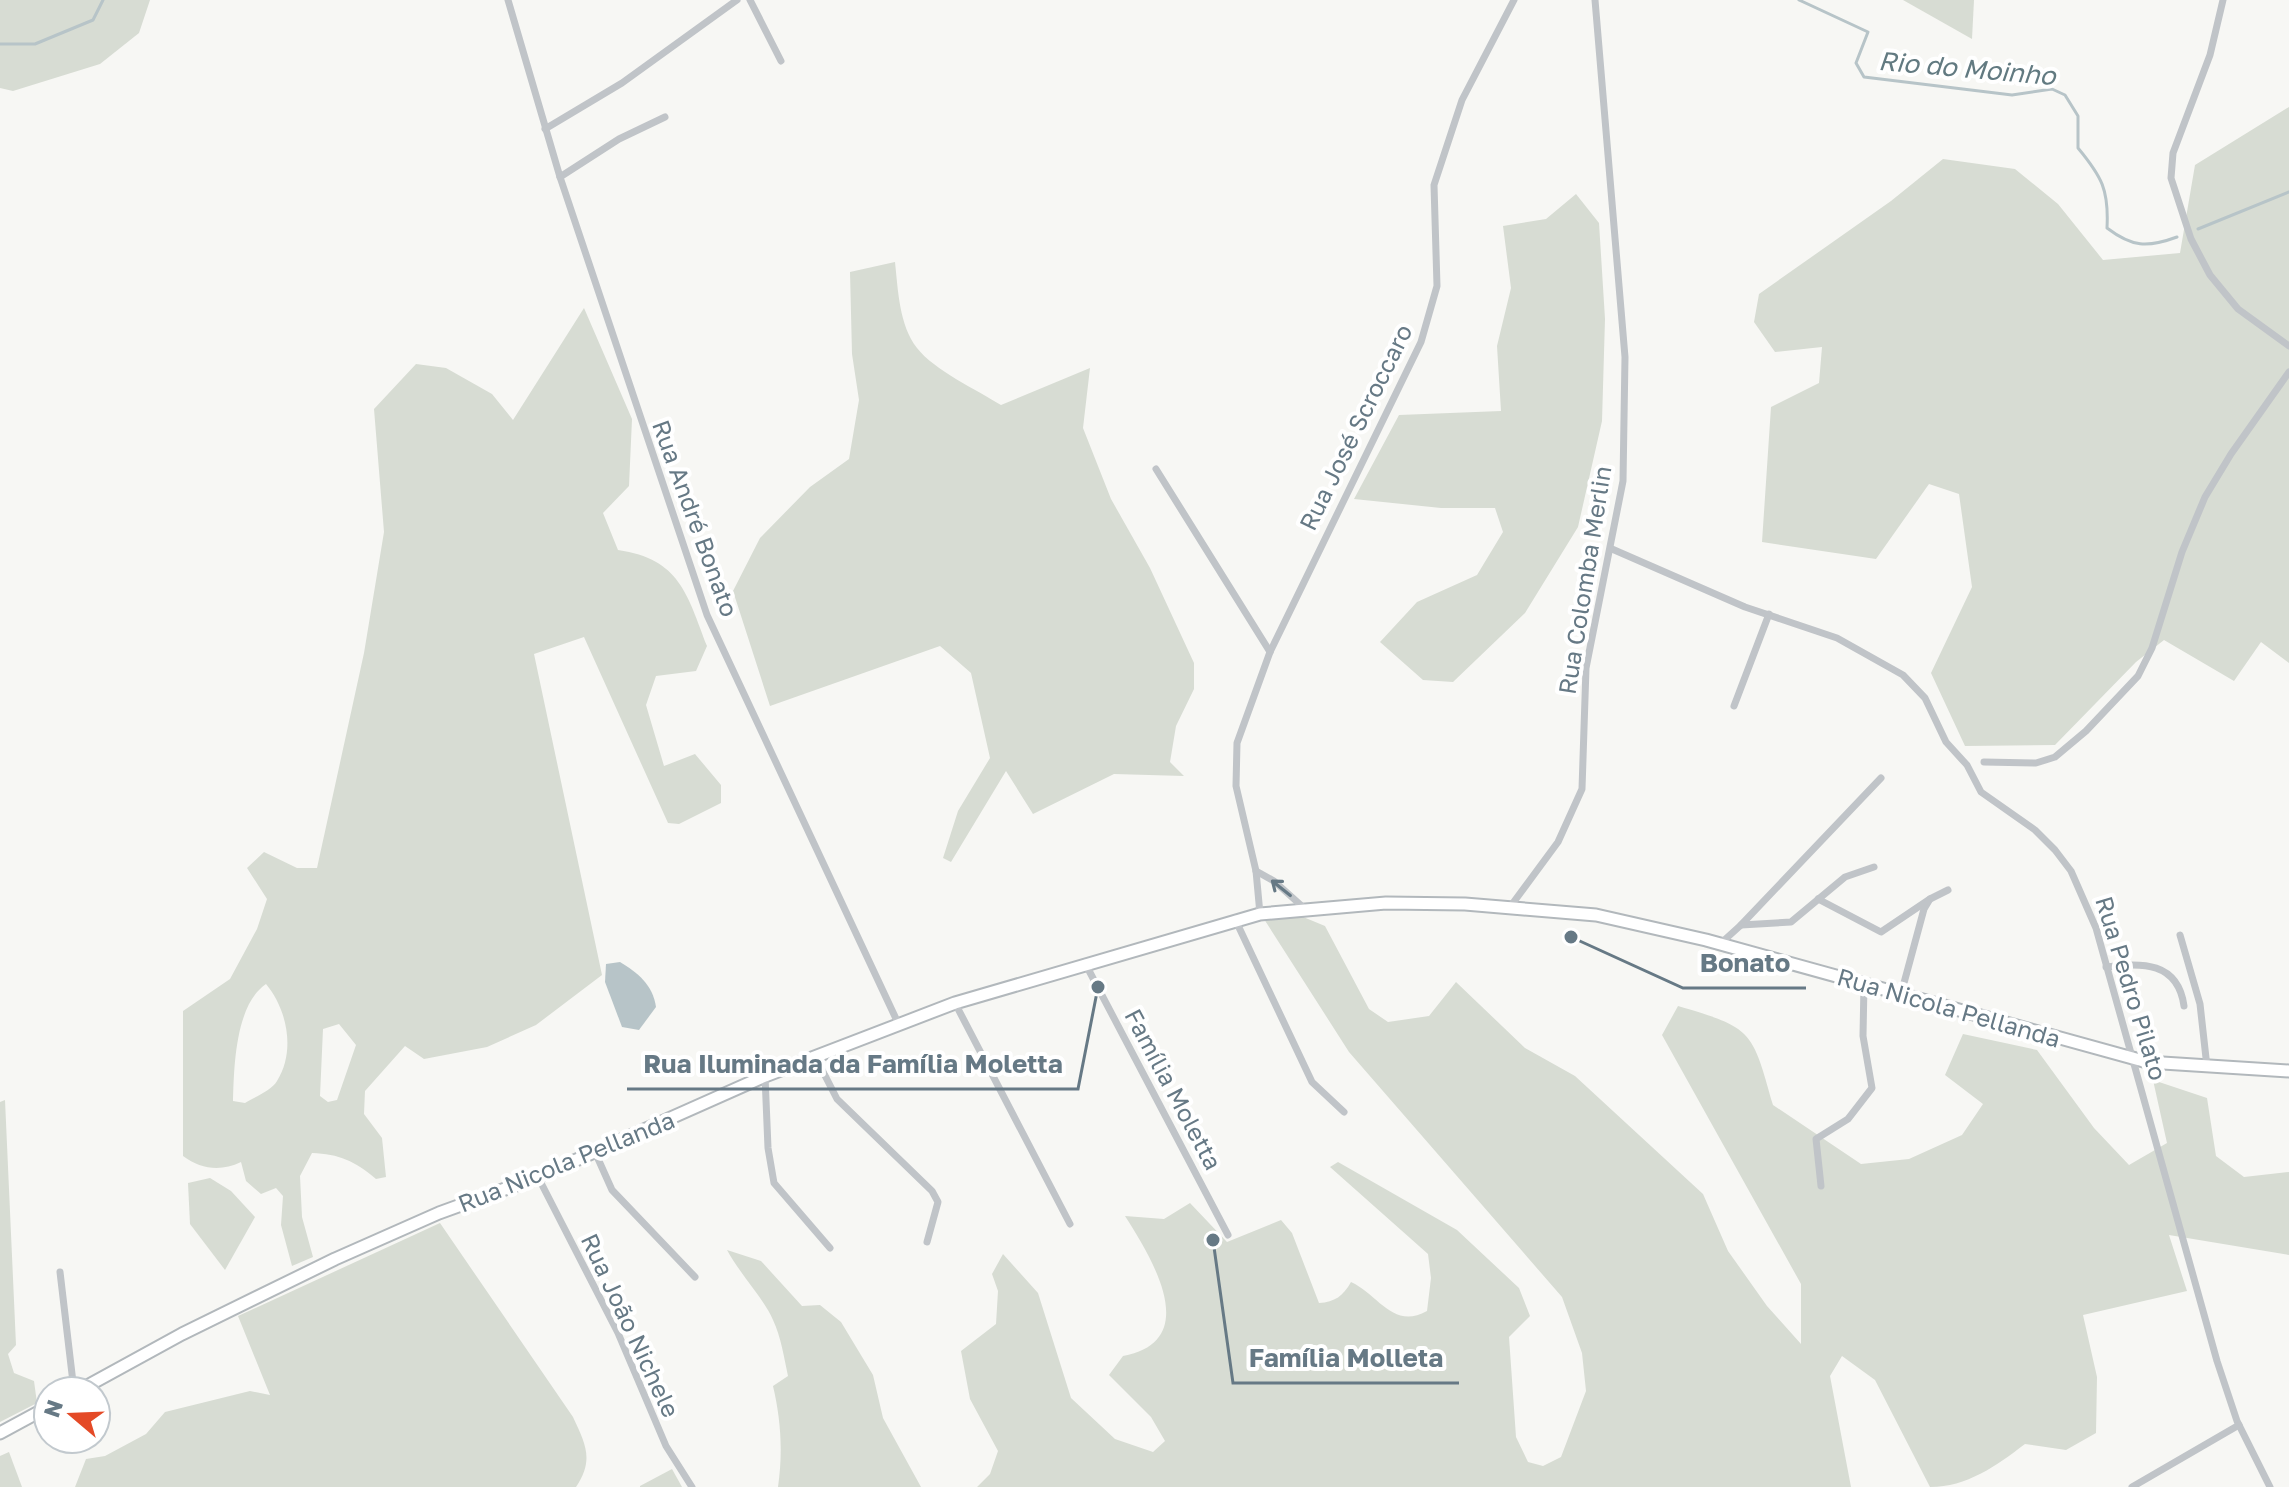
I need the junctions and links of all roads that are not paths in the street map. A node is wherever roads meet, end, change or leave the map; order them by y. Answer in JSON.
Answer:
{"nodes":[{"id":1,"x":737,"y":0,"type":"edge"},
{"id":2,"x":750,"y":0,"type":"edge"},
{"id":3,"x":1514,"y":0,"type":"edge"},
{"id":4,"x":1595,"y":0,"type":"edge"},
{"id":5,"x":2223,"y":0,"type":"edge"},
{"id":6,"x":509,"y":3,"type":"edge"},
{"id":7,"x":781,"y":61,"type":"dead end"},
{"id":8,"x":665,"y":117,"type":"dead end"},
{"id":9,"x":545,"y":129,"type":"junction"},
{"id":10,"x":560,"y":177,"type":"junction"},
{"id":11,"x":2289,"y":346,"type":"edge"},
{"id":12,"x":2289,"y":372,"type":"edge"},
{"id":13,"x":1156,"y":469,"type":"dead end"},
{"id":14,"x":1612,"y":549,"type":"junction"},
{"id":15,"x":1769,"y":614,"type":"junction"},
{"id":16,"x":1270,"y":652,"type":"junction"},
{"id":17,"x":1734,"y":706,"type":"dead end"},
{"id":18,"x":1984,"y":762,"type":"dead end"},
{"id":19,"x":1881,"y":778,"type":"dead end"},
{"id":20,"x":1874,"y":867,"type":"dead end"},
{"id":21,"x":1256,"y":871,"type":"junction"},
{"id":22,"x":1948,"y":890,"type":"dead end"},
{"id":23,"x":1818,"y":899,"type":"junction"},
{"id":24,"x":1930,"y":899,"type":"junction"},
{"id":25,"x":1510,"y":907,"type":"junction"},
{"id":26,"x":1304,"y":908,"type":"junction"},
{"id":27,"x":1260,"y":914,"type":"junction"},
{"id":28,"x":1235,"y":919,"type":"junction"},
{"id":29,"x":1741,"y":925,"type":"junction"},
{"id":30,"x":2180,"y":935,"type":"dead end"},
{"id":31,"x":1720,"y":944,"type":"junction"},
{"id":32,"x":1085,"y":963,"type":"junction"},
{"id":33,"x":2106,"y":967,"type":"junction"},
{"id":34,"x":1864,"y":984,"type":"junction"},
{"id":35,"x":1901,"y":994,"type":"junction"},
{"id":36,"x":955,"y":1003,"type":"junction"},
{"id":37,"x":2184,"y":1006,"type":"dead end"},
{"id":38,"x":898,"y":1023,"type":"junction"},
{"id":39,"x":814,"y":1056,"type":"junction"},
{"id":40,"x":2134,"y":1059,"type":"junction"},
{"id":41,"x":2207,"y":1067,"type":"junction"},
{"id":42,"x":2289,"y":1071,"type":"edge"},
{"id":43,"x":765,"y":1076,"type":"junction"},
{"id":44,"x":1344,"y":1112,"type":"dead end"},
{"id":45,"x":595,"y":1152,"type":"junction"},
{"id":46,"x":538,"y":1177,"type":"junction"},
{"id":47,"x":1821,"y":1186,"type":"dead end"},
{"id":48,"x":1070,"y":1224,"type":"dead end"},
{"id":49,"x":1228,"y":1235,"type":"dead end"},
{"id":50,"x":927,"y":1242,"type":"dead end"},
{"id":51,"x":830,"y":1248,"type":"dead end"},
{"id":52,"x":60,"y":1272,"type":"dead end"},
{"id":53,"x":695,"y":1277,"type":"dead end"},
{"id":54,"x":74,"y":1375,"type":"edge"},
{"id":55,"x":106,"y":1375,"type":"edge"},
{"id":56,"x":32,"y":1416,"type":"edge"},
{"id":57,"x":2239,"y":1425,"type":"junction"},
{"id":58,"x":0,"y":1433,"type":"edge"},
{"id":59,"x":692,"y":1487,"type":"edge"},
{"id":60,"x":2132,"y":1487,"type":"edge"},
{"id":61,"x":2270,"y":1487,"type":"edge"}],
"edges":[{"from":1,"to":9,"type":"street"},
{"from":2,"to":7,"type":"street"},
{"from":3,"to":16,"type":"street","name":"Rua José Scroccaro"},
{"from":4,"to":14,"type":"street","name":"Rua Colomba Merlin"},
{"from":5,"to":11,"type":"street"},
{"from":6,"to":9,"type":"street","name":"Rua André Bonato"},
{"from":8,"to":10,"type":"street"},
{"from":9,"to":10,"type":"street","name":"Rua André Bonato"},
{"from":10,"to":38,"type":"street","name":"Rua André Bonato"},
{"from":12,"to":18,"type":"street"},
{"from":13,"to":16,"type":"street"},
{"from":14,"to":15,"type":"street","name":"Rua Pedro Pilato"},
{"from":14,"to":25,"type":"street","name":"Rua Colomba Merlin"},
{"from":15,"to":17,"type":"street"},
{"from":15,"to":33,"type":"street","name":"Rua Pedro Pilato"},
{"from":16,"to":21,"type":"street","name":"Rua José Scroccaro"},
{"from":19,"to":29,"type":"street"},
{"from":20,"to":23,"type":"street"},
{"from":26,"to":21,"type":"street","one_way":true},
{"from":21,"to":27,"type":"street","name":"Rua José Scroccaro"},
{"from":22,"to":24,"type":"street"},
{"from":23,"to":24,"type":"street"},
{"from":23,"to":29,"type":"street"},
{"from":24,"to":35,"type":"street"},
{"from":25,"to":26,"type":"main road","name":"Rua Nicola Pellanda"},
{"from":25,"to":31,"type":"main road","name":"Rua Nicola Pellanda"},
{"from":26,"to":27,"type":"main road","name":"Rua Nicola Pellanda"},
{"from":27,"to":28,"type":"main road","name":"Rua Nicola Pellanda"},
{"from":28,"to":32,"type":"main road","name":"Rua Nicola Pellanda"},
{"from":28,"to":44,"type":"street"},
{"from":29,"to":31,"type":"street"},
{"from":30,"to":41,"type":"street"},
{"from":31,"to":34,"type":"main road","name":"Rua Nicola Pellanda"},
{"from":32,"to":36,"type":"main road","name":"Rua Nicola Pellanda"},
{"from":32,"to":49,"type":"street","name":"Família Moletta"},
{"from":33,"to":37,"type":"street"},
{"from":33,"to":40,"type":"street","name":"Rua Pedro Pilato"},
{"from":34,"to":35,"type":"main road","name":"Rua Nicola Pellanda"},
{"from":34,"to":47,"type":"street"},
{"from":35,"to":40,"type":"main road","name":"Rua Nicola Pellanda"},
{"from":36,"to":38,"type":"main road","name":"Rua Nicola Pellanda"},
{"from":36,"to":48,"type":"street"},
{"from":38,"to":39,"type":"main road","name":"Rua Nicola Pellanda"},
{"from":39,"to":43,"type":"main road","name":"Rua Nicola Pellanda"},
{"from":39,"to":50,"type":"street"},
{"from":40,"to":41,"type":"main road","name":"Rua Nicola Pellanda"},
{"from":40,"to":57,"type":"street","name":"Rua Pedro Pilato"},
{"from":41,"to":42,"type":"main road","name":"Rua Nicola Pellanda"},
{"from":43,"to":45,"type":"main road","name":"Rua Nicola Pellanda"},
{"from":43,"to":51,"type":"street"},
{"from":45,"to":46,"type":"main road","name":"Rua Nicola Pellanda"},
{"from":45,"to":53,"type":"street"},
{"from":46,"to":55,"type":"main road","name":"Rua Nicola Pellanda"},
{"from":46,"to":59,"type":"street","name":"Rua João Nichele"},
{"from":52,"to":54,"type":"street"},
{"from":56,"to":58,"type":"main road"},
{"from":57,"to":60,"type":"street"},
{"from":57,"to":61,"type":"street","name":"Rua Pedro Pilato"}]}
